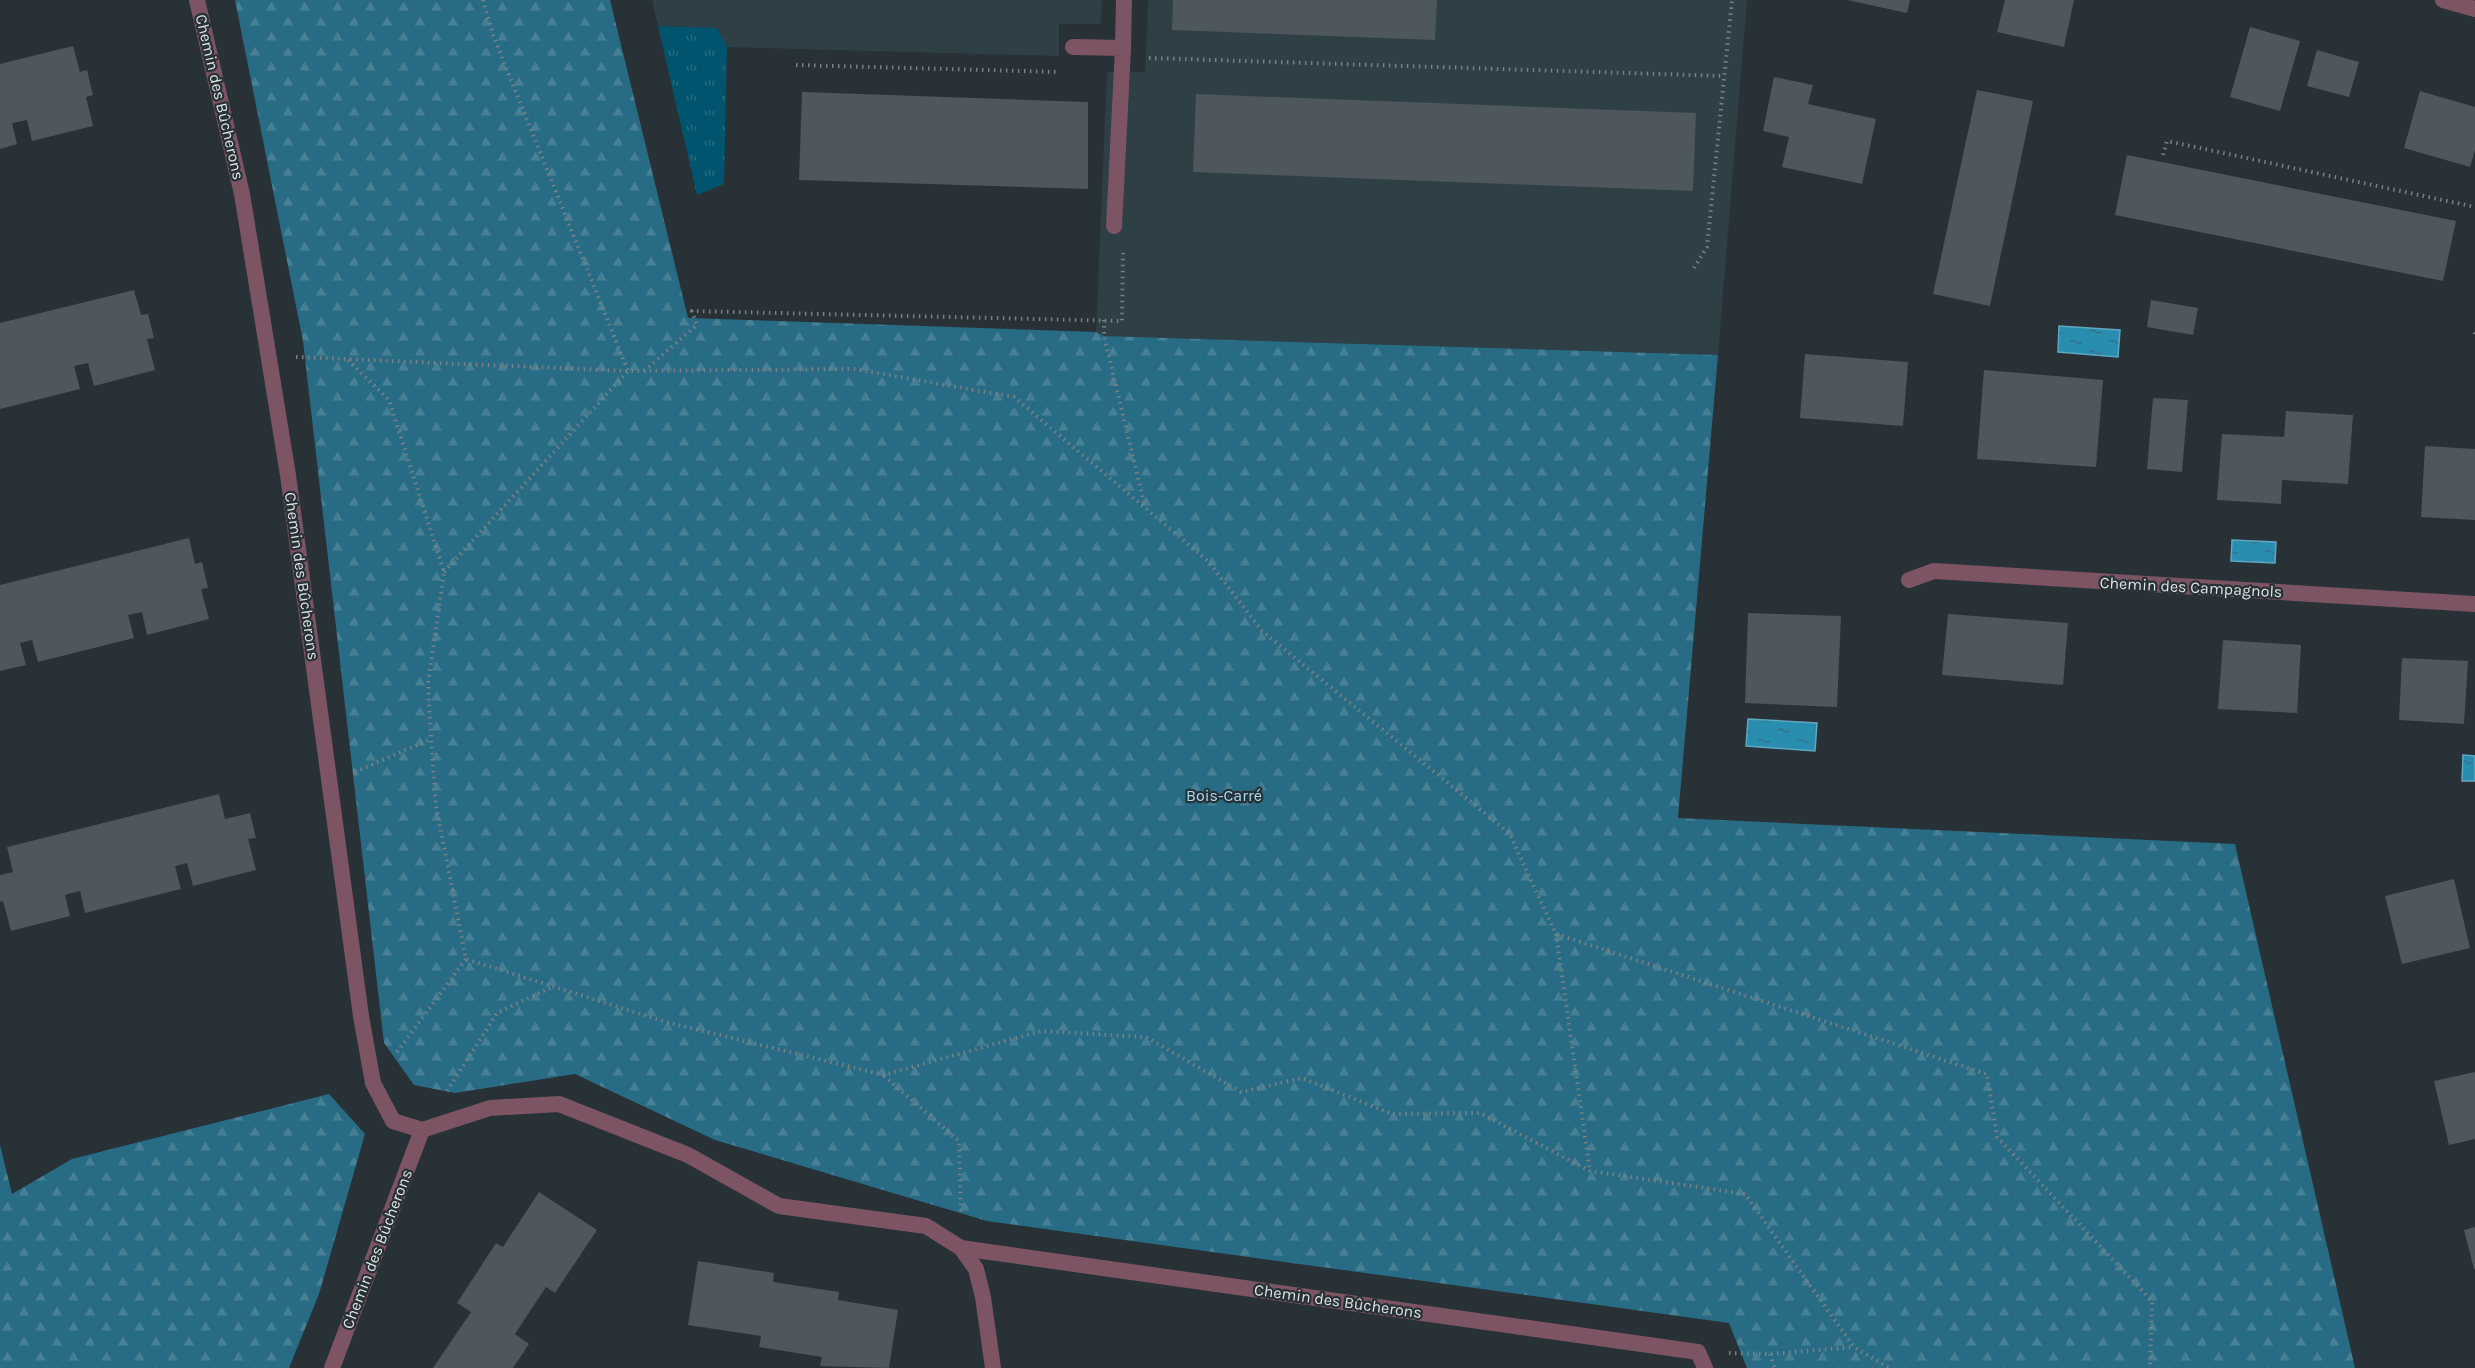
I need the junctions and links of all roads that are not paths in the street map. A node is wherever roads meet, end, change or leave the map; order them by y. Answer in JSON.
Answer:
{"nodes":[{"id":1,"x":198,"y":0,"type":"edge"},
{"id":2,"x":1124,"y":0,"type":"edge"},
{"id":3,"x":2443,"y":0,"type":"edge"},
{"id":4,"x":2475,"y":9,"type":"edge"},
{"id":5,"x":1074,"y":46,"type":"dead end"},
{"id":6,"x":1123,"y":53,"type":"junction"},
{"id":7,"x":1114,"y":226,"type":"road end"},
{"id":8,"x":1909,"y":580,"type":"dead end"},
{"id":9,"x":2475,"y":604,"type":"edge"},
{"id":10,"x":422,"y":1130,"type":"junction"},
{"id":11,"x":961,"y":1248,"type":"junction"},
{"id":12,"x":332,"y":1368,"type":"edge"},
{"id":13,"x":993,"y":1368,"type":"edge"},
{"id":14,"x":1705,"y":1368,"type":"edge"}],
"edges":[{"from":1,"to":10,"type":"street","name":"Chemin des Bûcherons"},
{"from":2,"to":6,"type":"street"},
{"from":3,"to":4,"type":"street"},
{"from":5,"to":6,"type":"street"},
{"from":6,"to":7,"type":"street"},
{"from":8,"to":9,"type":"street","name":"Chemin des Campagnols"},
{"from":10,"to":11,"type":"street","name":"Chemin des Bûcherons"},
{"from":10,"to":12,"type":"street","name":"Chemin des Bûcherons"},
{"from":11,"to":13,"type":"street","name":"Chemin des Bûcherons"},
{"from":11,"to":14,"type":"street","name":"Chemin des Bûcherons"}]}
